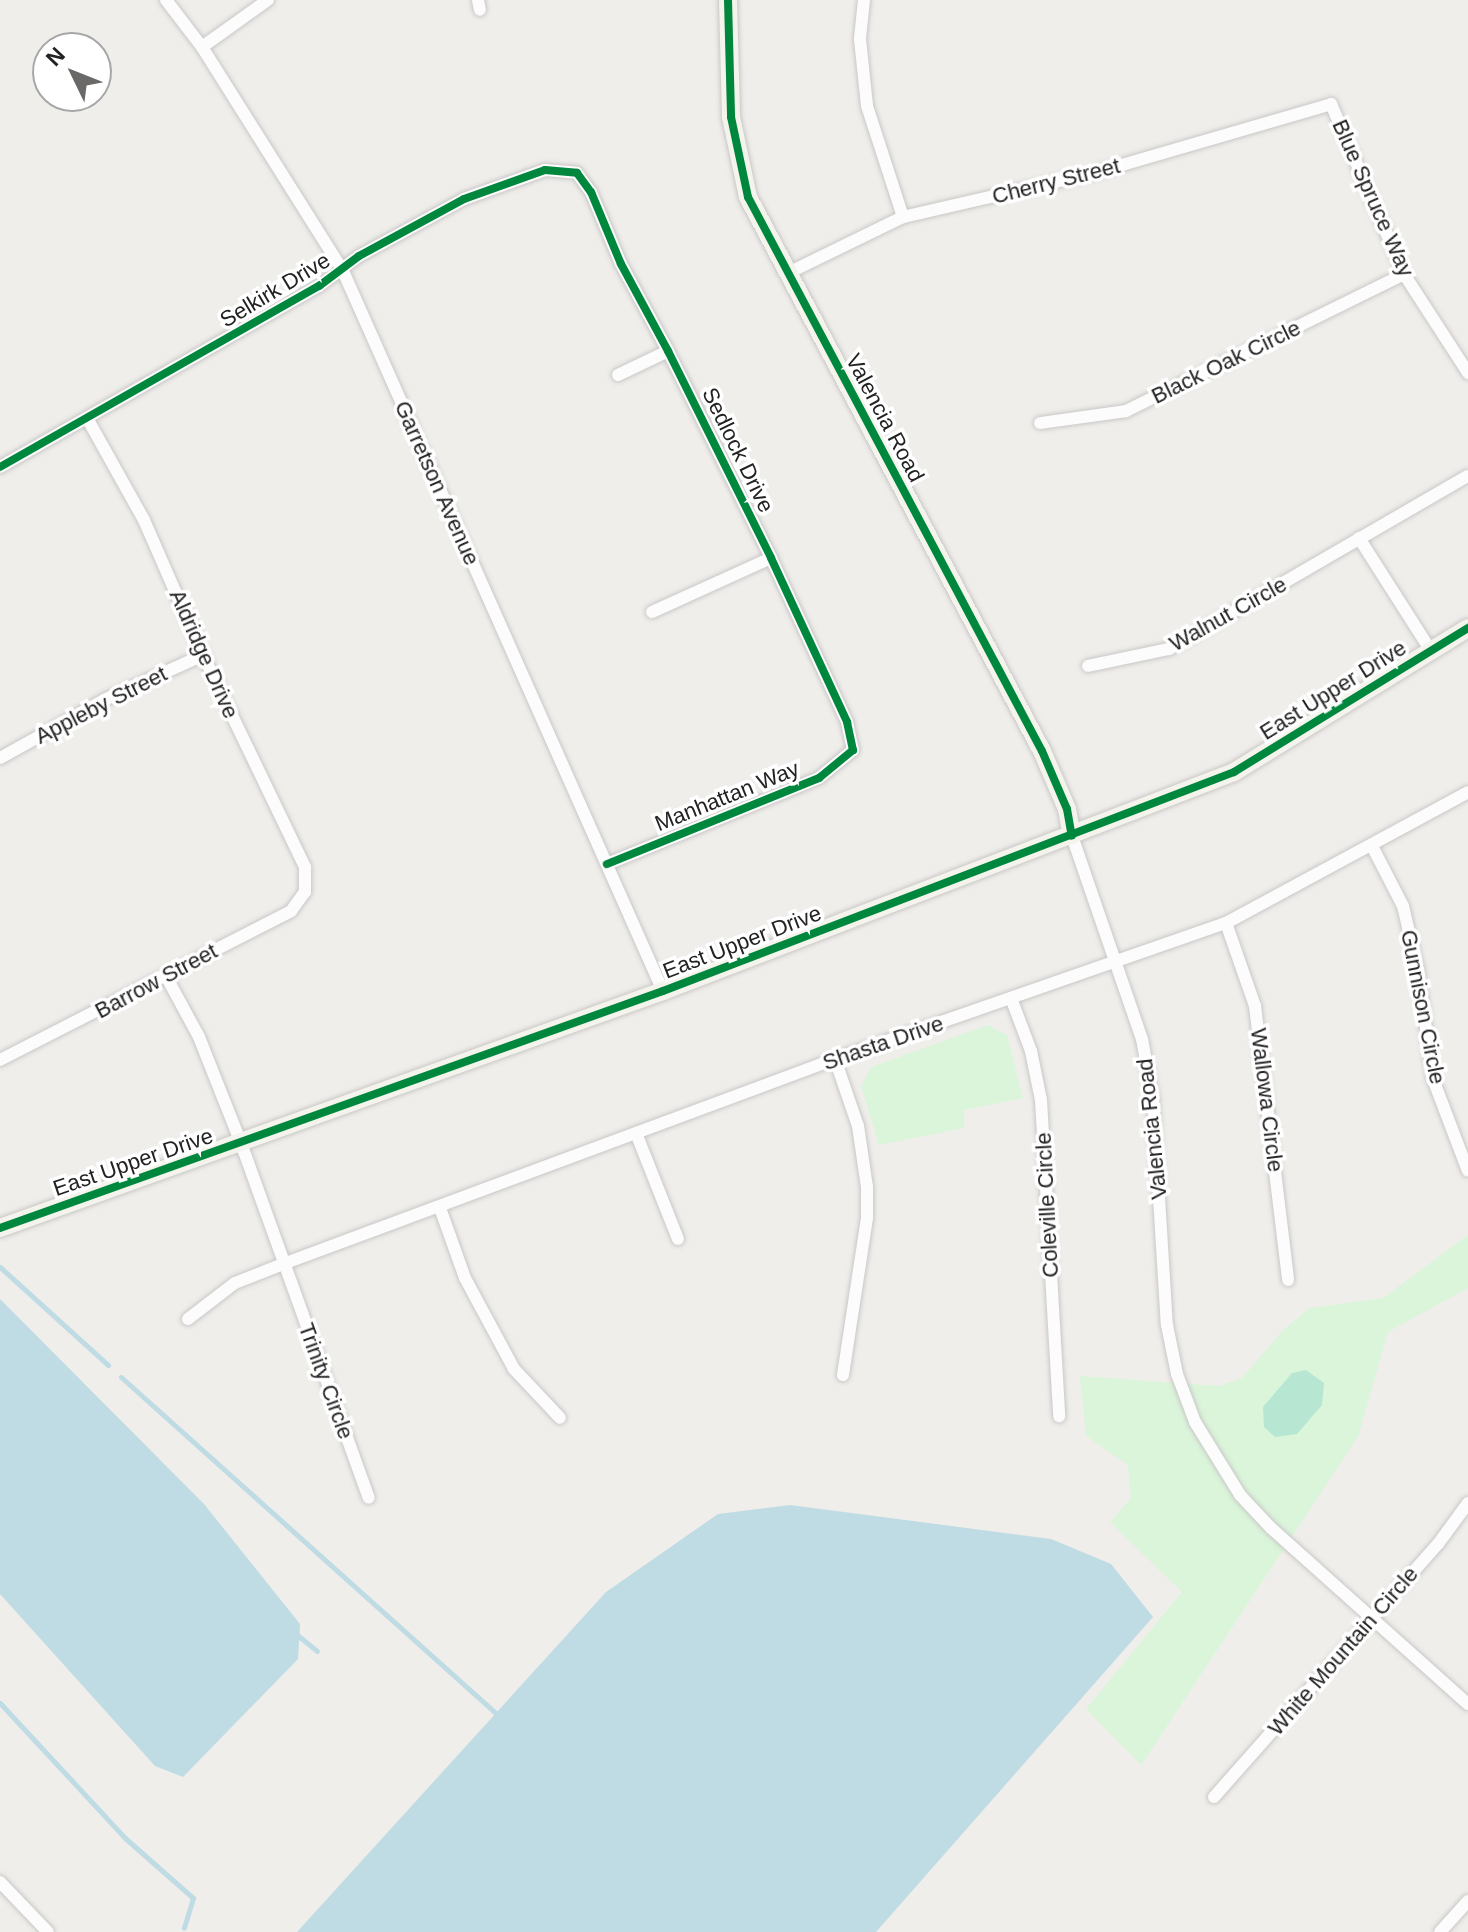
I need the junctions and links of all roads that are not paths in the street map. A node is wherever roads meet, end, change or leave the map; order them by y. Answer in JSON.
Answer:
{"nodes":[{"id":1,"x":166,"y":0,"type":"edge"},
{"id":2,"x":268,"y":0,"type":"edge"},
{"id":3,"x":728,"y":0,"type":"edge"},
{"id":4,"x":864,"y":0,"type":"edge"},
{"id":5,"x":202,"y":47,"type":"junction"},
{"id":6,"x":1331,"y":104,"type":"joint"},
{"id":7,"x":577,"y":173,"type":"joint"},
{"id":8,"x":903,"y":217,"type":"junction"},
{"id":9,"x":343,"y":271,"type":"junction"},
{"id":10,"x":788,"y":273,"type":"junction"},
{"id":11,"x":1404,"y":274,"type":"junction"},
{"id":12,"x":668,"y":351,"type":"junction"},
{"id":13,"x":1468,"y":373,"type":"edge"},
{"id":14,"x":618,"y":375,"type":"dead end"},
{"id":15,"x":88,"y":420,"type":"junction"},
{"id":16,"x":1040,"y":423,"type":"dead end"},
{"id":17,"x":0,"y":467,"type":"edge"},
{"id":18,"x":1468,"y":476,"type":"edge"},
{"id":19,"x":1359,"y":538,"type":"junction"},
{"id":20,"x":771,"y":558,"type":"junction"},
{"id":21,"x":652,"y":612,"type":"dead end"},
{"id":22,"x":1468,"y":628,"type":"edge"},
{"id":23,"x":1431,"y":651,"type":"junction"},
{"id":24,"x":203,"y":655,"type":"junction"},
{"id":25,"x":1088,"y":666,"type":"dead end"},
{"id":26,"x":853,"y":750,"type":"joint"},
{"id":27,"x":0,"y":758,"type":"edge"},
{"id":28,"x":1468,"y":792,"type":"edge"},
{"id":29,"x":1072,"y":836,"type":"junction"},
{"id":30,"x":1372,"y":846,"type":"junction"},
{"id":31,"x":607,"y":864,"type":"junction"},
{"id":32,"x":305,"y":892,"type":"joint"},
{"id":33,"x":1226,"y":923,"type":"junction"},
{"id":34,"x":1116,"y":961,"type":"junction"},
{"id":35,"x":166,"y":976,"type":"junction"},
{"id":36,"x":663,"y":991,"type":"junction"},
{"id":37,"x":1011,"y":998,"type":"junction"},
{"id":38,"x":835,"y":1059,"type":"junction"},
{"id":39,"x":0,"y":1060,"type":"edge"},
{"id":40,"x":636,"y":1133,"type":"junction"},
{"id":41,"x":241,"y":1143,"type":"junction"},
{"id":42,"x":1468,"y":1171,"type":"edge"},
{"id":43,"x":440,"y":1208,"type":"junction"},
{"id":44,"x":0,"y":1228,"type":"edge"},
{"id":45,"x":678,"y":1239,"type":"dead end"},
{"id":46,"x":283,"y":1264,"type":"junction"},
{"id":47,"x":1288,"y":1280,"type":"dead end"},
{"id":48,"x":188,"y":1319,"type":"dead end"},
{"id":49,"x":843,"y":1375,"type":"dead end"},
{"id":50,"x":1059,"y":1416,"type":"dead end"},
{"id":51,"x":560,"y":1418,"type":"dead end"},
{"id":52,"x":369,"y":1498,"type":"dead end"},
{"id":53,"x":1468,"y":1503,"type":"edge"},
{"id":54,"x":1372,"y":1618,"type":"junction"},
{"id":55,"x":1468,"y":1704,"type":"edge"},
{"id":56,"x":1214,"y":1797,"type":"dead end"},
{"id":57,"x":0,"y":1882,"type":"edge"},
{"id":58,"x":1468,"y":1901,"type":"edge"},
{"id":59,"x":48,"y":1932,"type":"edge"},
{"id":60,"x":1440,"y":1932,"type":"edge"}],
"edges":[{"from":1,"to":5,"type":"street","name":"Garretson Avenue"},
{"from":2,"to":5,"type":"street"},
{"from":3,"to":10,"type":"main road","name":"Valencia Road"},
{"from":4,"to":8,"type":"street"},
{"from":5,"to":9,"type":"street","name":"Garretson Avenue"},
{"from":6,"to":8,"type":"street","name":"Cherry Street"},
{"from":6,"to":11,"type":"street","name":"Blue Spruce Way"},
{"from":7,"to":9,"type":"street","name":"Selkirk Drive"},
{"from":7,"to":12,"type":"street","name":"Sedlock Drive"},
{"from":8,"to":10,"type":"street","name":"Cherry Street"},
{"from":9,"to":15,"type":"street","name":"Selkirk Drive"},
{"from":9,"to":31,"type":"street","name":"Garretson Avenue"},
{"from":10,"to":29,"type":"main road","name":"Valencia Road"},
{"from":11,"to":13,"type":"street","name":"Blue Spruce Way"},
{"from":11,"to":16,"type":"street","name":"Black Oak Circle"},
{"from":12,"to":14,"type":"street"},
{"from":12,"to":20,"type":"street","name":"Sedlock Drive"},
{"from":15,"to":17,"type":"street","name":"Selkirk Drive"},
{"from":15,"to":24,"type":"street","name":"Aldridge Drive"},
{"from":18,"to":19,"type":"street","name":"Walnut Circle"},
{"from":19,"to":23,"type":"street"},
{"from":19,"to":25,"type":"street","name":"Walnut Circle"},
{"from":20,"to":21,"type":"street"},
{"from":20,"to":26,"type":"street","name":"Sedlock Drive"},
{"from":22,"to":23,"type":"main road","name":"East Upper Drive"},
{"from":23,"to":29,"type":"main road","name":"East Upper Drive"},
{"from":24,"to":27,"type":"street","name":"Appleby Street"},
{"from":24,"to":32,"type":"street","name":"Aldridge Drive"},
{"from":26,"to":31,"type":"street","name":"Manhattan Way"},
{"from":28,"to":30,"type":"street","name":"Shasta Drive"},
{"from":29,"to":34,"type":"street","name":"Valencia Road"},
{"from":29,"to":36,"type":"main road","name":"East Upper Drive"},
{"from":30,"to":33,"type":"street","name":"Shasta Drive"},
{"from":30,"to":42,"type":"street","name":"Gunnison Circle"},
{"from":31,"to":36,"type":"street","name":"Garretson Avenue"},
{"from":32,"to":35,"type":"street","name":"Barrow Street"},
{"from":33,"to":34,"type":"street","name":"Shasta Drive"},
{"from":33,"to":47,"type":"street","name":"Wallowa Circle"},
{"from":34,"to":37,"type":"street","name":"Shasta Drive"},
{"from":34,"to":54,"type":"street","name":"Valencia Road"},
{"from":35,"to":39,"type":"street","name":"Barrow Street"},
{"from":35,"to":41,"type":"street","name":"Trinity Circle"},
{"from":36,"to":41,"type":"main road","name":"East Upper Drive"},
{"from":37,"to":38,"type":"street","name":"Shasta Drive"},
{"from":37,"to":50,"type":"street","name":"Coleville Circle"},
{"from":38,"to":40,"type":"street","name":"Shasta Drive"},
{"from":38,"to":49,"type":"street"},
{"from":40,"to":43,"type":"street","name":"Shasta Drive"},
{"from":40,"to":45,"type":"street"},
{"from":41,"to":44,"type":"main road","name":"East Upper Drive"},
{"from":41,"to":46,"type":"street","name":"Trinity Circle"},
{"from":43,"to":46,"type":"street","name":"Shasta Drive"},
{"from":43,"to":51,"type":"street"},
{"from":46,"to":48,"type":"street","name":"Shasta Drive"},
{"from":46,"to":52,"type":"street","name":"Trinity Circle"},
{"from":53,"to":54,"type":"street","name":"White Mountain Circle"},
{"from":54,"to":55,"type":"street","name":"Valencia Road"},
{"from":54,"to":56,"type":"street","name":"White Mountain Circle"},
{"from":57,"to":59,"type":"street"},
{"from":58,"to":60,"type":"street"}]}
